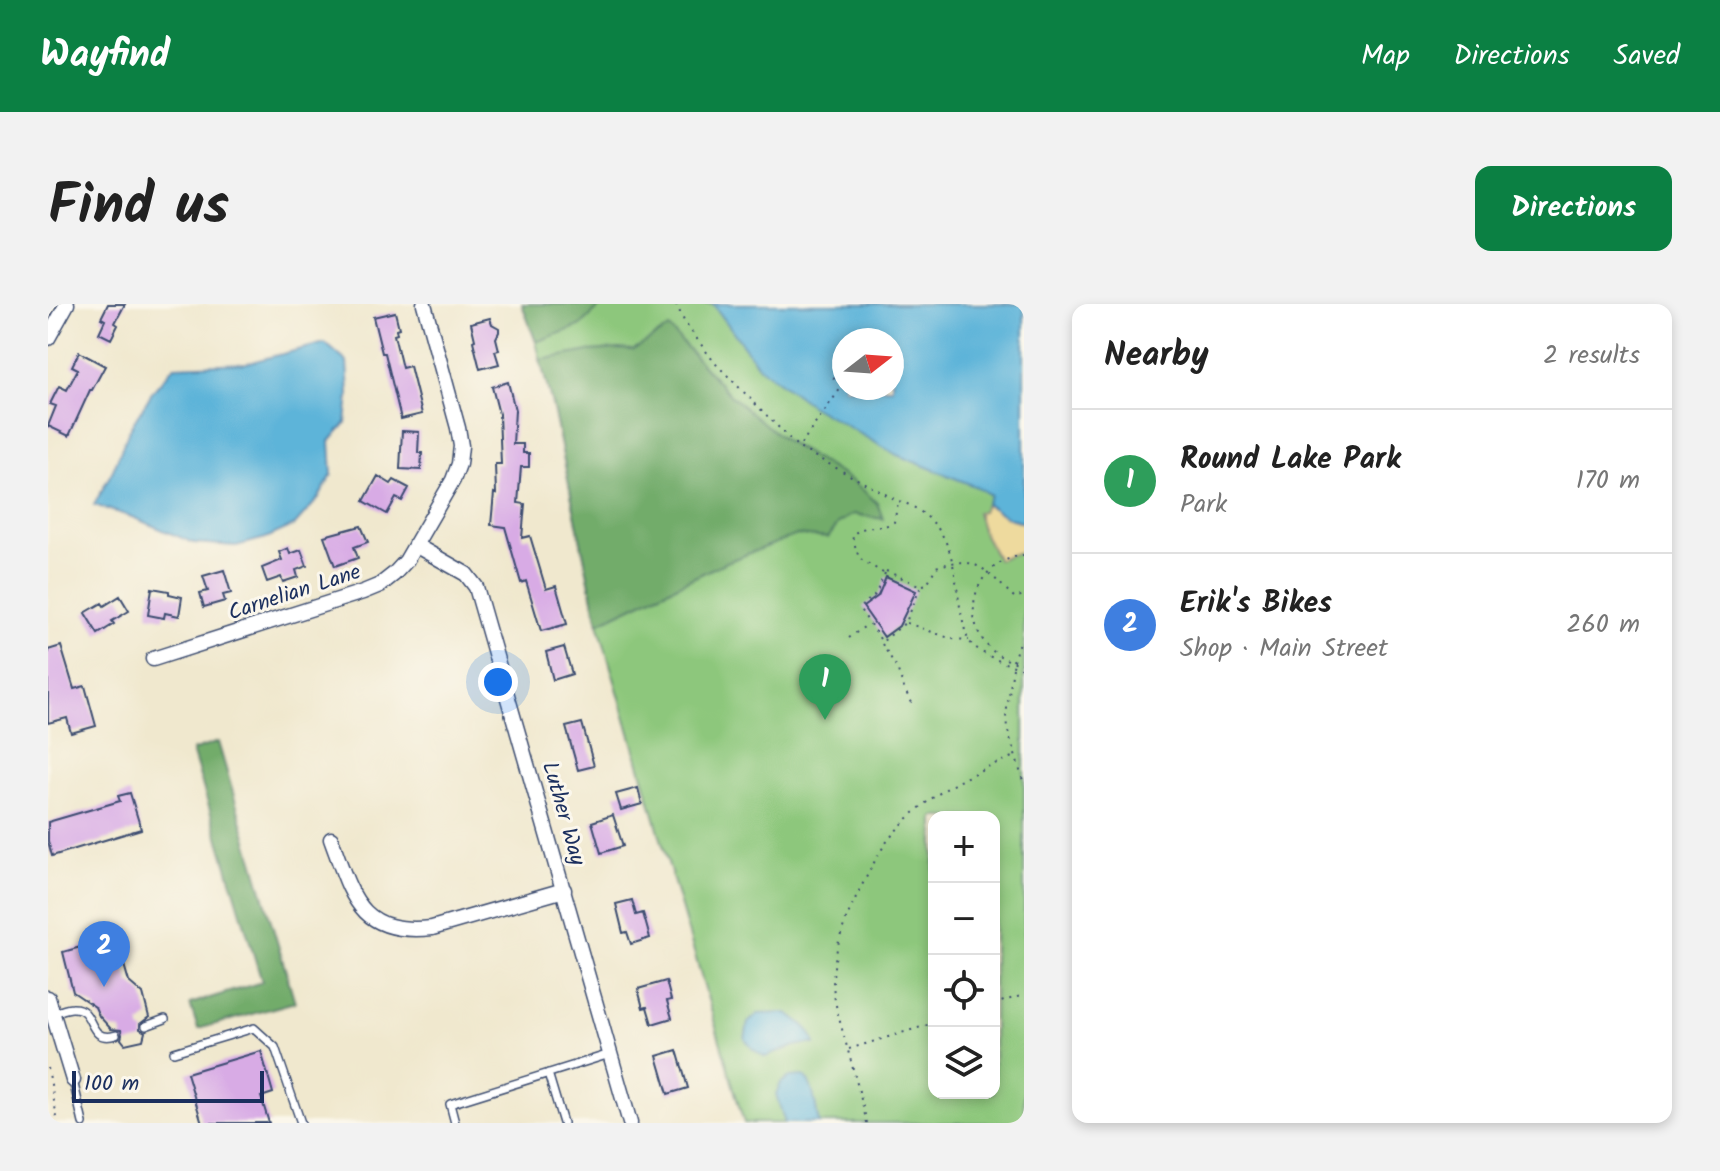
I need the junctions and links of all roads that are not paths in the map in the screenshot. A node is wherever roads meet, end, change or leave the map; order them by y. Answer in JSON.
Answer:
{"nodes":[{"id":1,"x":67,"y":304,"type":"edge"},
{"id":2,"x":424,"y":304,"type":"edge"},
{"id":3,"x":48,"y":338,"type":"edge"},
{"id":4,"x":415,"y":545,"type":"junction"},
{"id":5,"x":153,"y":659,"type":"dead end"},
{"id":6,"x":331,"y":839,"type":"dead end"},
{"id":7,"x":564,"y":890,"type":"junction"},
{"id":8,"x":48,"y":998,"type":"edge"},
{"id":9,"x":53,"y":1013,"type":"junction"},
{"id":10,"x":165,"y":1019,"type":"dead end"},
{"id":11,"x":146,"y":1026,"type":"dead end"},
{"id":12,"x":116,"y":1035,"type":"dead end"},
{"id":13,"x":174,"y":1052,"type":"dead end"},
{"id":14,"x":610,"y":1054,"type":"junction"},
{"id":15,"x":548,"y":1073,"type":"junction"},
{"id":16,"x":73,"y":1080,"type":"joint"},
{"id":17,"x":83,"y":1123,"type":"edge"},
{"id":18,"x":301,"y":1123,"type":"edge"},
{"id":19,"x":455,"y":1123,"type":"edge"},
{"id":20,"x":563,"y":1123,"type":"edge"},
{"id":21,"x":630,"y":1123,"type":"edge"}],
"edges":[{"from":1,"to":3,"type":"street"},
{"from":2,"to":4,"type":"street","name":"Carnelian Lane"},
{"from":4,"to":5,"type":"street","name":"Carnelian Lane"},
{"from":4,"to":7,"type":"street","name":"Luther Way"},
{"from":6,"to":7,"type":"street"},
{"from":7,"to":14,"type":"street","name":"Luther Way"},
{"from":8,"to":9,"type":"street"},
{"from":9,"to":12,"type":"lane"},
{"from":9,"to":16,"type":"street"},
{"from":10,"to":11,"type":"lane"},
{"from":13,"to":18,"type":"lane"},
{"from":14,"to":15,"type":"lane"},
{"from":14,"to":21,"type":"street","name":"Luther Way"},
{"from":15,"to":19,"type":"lane"},
{"from":15,"to":20,"type":"lane"},
{"from":16,"to":17,"type":"lane"}]}
